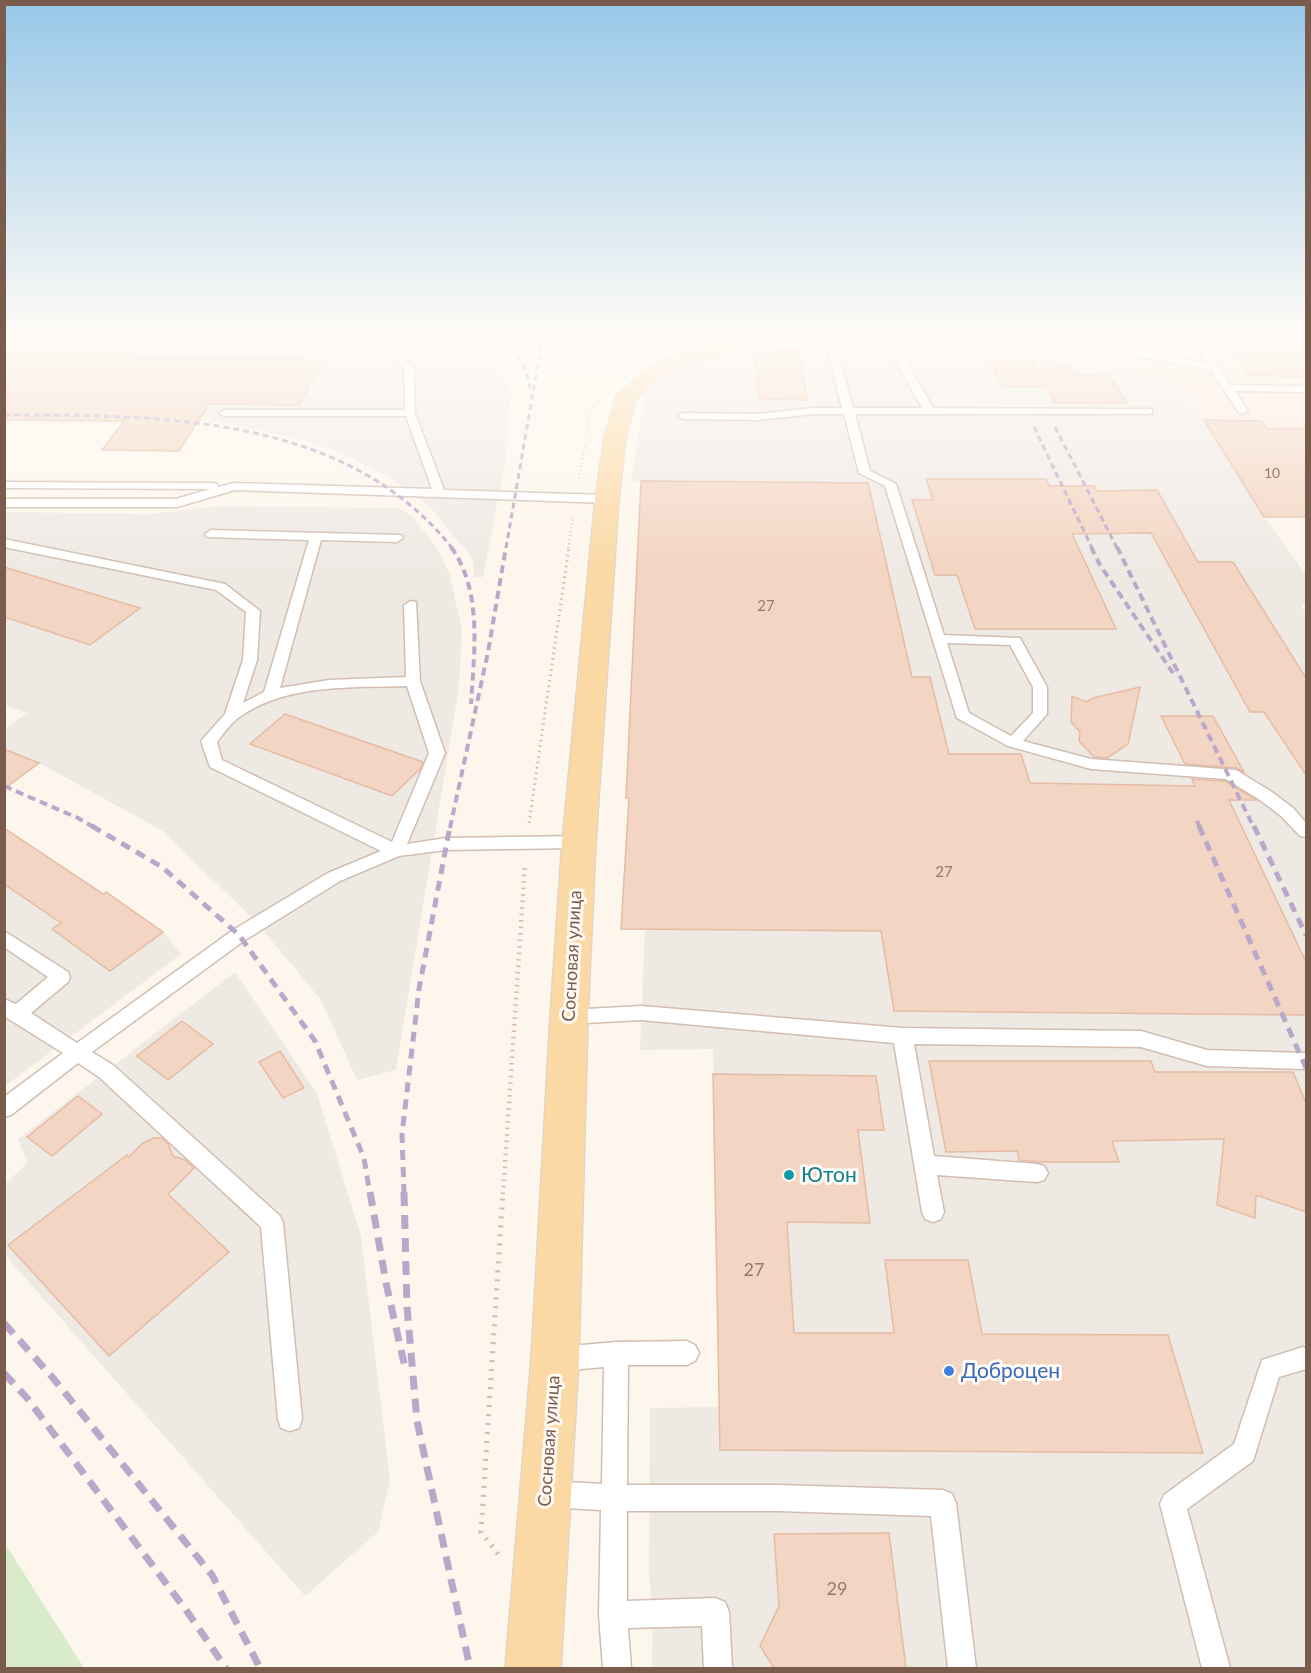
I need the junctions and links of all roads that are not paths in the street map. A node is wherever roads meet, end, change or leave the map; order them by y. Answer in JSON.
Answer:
{"nodes":[{"id":1,"x":410,"y":413,"type":"edge"},
{"id":2,"x":620,"y":413,"type":"edge"},
{"id":3,"x":794,"y":413,"type":"edge"},
{"id":4,"x":850,"y":413,"type":"edge"},
{"id":5,"x":683,"y":416,"type":"dead end"},
{"id":6,"x":4,"y":485,"type":"edge"},
{"id":7,"x":234,"y":486,"type":"junction"},
{"id":8,"x":440,"y":494,"type":"junction"},
{"id":9,"x":607,"y":499,"type":"junction"},
{"id":10,"x":4,"y":503,"type":"edge"},
{"id":11,"x":212,"y":534,"type":"dead end"},
{"id":12,"x":316,"y":536,"type":"junction"},
{"id":13,"x":397,"y":538,"type":"dead end"},
{"id":14,"x":4,"y":543,"type":"edge"},
{"id":15,"x":411,"y":605,"type":"dead end"},
{"id":16,"x":938,"y":639,"type":"junction"},
{"id":17,"x":413,"y":681,"type":"junction"},
{"id":18,"x":271,"y":694,"type":"junction"},
{"id":19,"x":232,"y":716,"type":"junction"},
{"id":20,"x":1013,"y":743,"type":"junction"},
{"id":21,"x":1306,"y":832,"type":"edge"},
{"id":22,"x":579,"y":842,"type":"junction"},
{"id":23,"x":396,"y":851,"type":"junction"},
{"id":24,"x":4,"y":936,"type":"edge"},
{"id":25,"x":11,"y":1010,"type":"edge"},
{"id":26,"x":569,"y":1017,"type":"junction"},
{"id":27,"x":903,"y":1036,"type":"junction"},
{"id":28,"x":77,"y":1053,"type":"junction"},
{"id":29,"x":1306,"y":1061,"type":"edge"},
{"id":30,"x":4,"y":1109,"type":"edge"},
{"id":31,"x":925,"y":1165,"type":"junction"},
{"id":32,"x":1037,"y":1173,"type":"dead end"},
{"id":33,"x":933,"y":1212,"type":"dead end"},
{"id":34,"x":687,"y":1353,"type":"dead end"},
{"id":35,"x":616,"y":1354,"type":"junction"},
{"id":36,"x":555,"y":1359,"type":"junction"},
{"id":37,"x":1303,"y":1359,"type":"dead end"},
{"id":38,"x":290,"y":1419,"type":"dead end"},
{"id":39,"x":545,"y":1493,"type":"junction"},
{"id":40,"x":616,"y":1498,"type":"junction"},
{"id":41,"x":613,"y":1615,"type":"junction"},
{"id":42,"x":533,"y":1668,"type":"edge"},
{"id":43,"x":617,"y":1668,"type":"edge"},
{"id":44,"x":718,"y":1668,"type":"edge"},
{"id":45,"x":962,"y":1668,"type":"edge"},
{"id":46,"x":1215,"y":1668,"type":"edge"}],
"edges":[{"from":1,"to":8,"type":"lane"},
{"from":2,"to":9,"type":"main road","name":"Сосновая улица"},
{"from":3,"to":5,"type":"lane"},
{"from":4,"to":16,"type":"lane"},
{"from":6,"to":7,"type":"lane"},
{"from":7,"to":8,"type":"lane"},
{"from":7,"to":10,"type":"lane"},
{"from":8,"to":9,"type":"lane"},
{"from":9,"to":22,"type":"main road","name":"Сосновая улица"},
{"from":11,"to":12,"type":"lane"},
{"from":12,"to":13,"type":"lane"},
{"from":12,"to":18,"type":"lane"},
{"from":14,"to":19,"type":"lane"},
{"from":15,"to":17,"type":"lane"},
{"from":16,"to":20,"type":"lane"},
{"from":16,"to":20,"type":"lane"},
{"from":17,"to":18,"type":"lane"},
{"from":17,"to":23,"type":"lane"},
{"from":18,"to":19,"type":"lane"},
{"from":19,"to":23,"type":"lane"},
{"from":20,"to":21,"type":"lane"},
{"from":22,"to":23,"type":"lane"},
{"from":22,"to":26,"type":"main road","name":"Сосновая улица"},
{"from":23,"to":28,"type":"lane"},
{"from":24,"to":25,"type":"lane"},
{"from":25,"to":28,"type":"lane"},
{"from":26,"to":27,"type":"lane"},
{"from":26,"to":36,"type":"main road","name":"Сосновая улица"},
{"from":27,"to":29,"type":"lane"},
{"from":27,"to":31,"type":"lane"},
{"from":28,"to":30,"type":"lane"},
{"from":28,"to":38,"type":"lane"},
{"from":31,"to":32,"type":"lane"},
{"from":31,"to":33,"type":"lane"},
{"from":34,"to":35,"type":"lane"},
{"from":35,"to":36,"type":"lane"},
{"from":35,"to":40,"type":"lane"},
{"from":36,"to":39,"type":"main road","name":"Сосновая улица"},
{"from":37,"to":46,"type":"lane"},
{"from":39,"to":40,"type":"lane"},
{"from":39,"to":42,"type":"main road","name":"Сосновая улица"},
{"from":40,"to":41,"type":"lane"},
{"from":40,"to":45,"type":"lane"},
{"from":41,"to":43,"type":"lane"},
{"from":41,"to":44,"type":"lane"}]}
